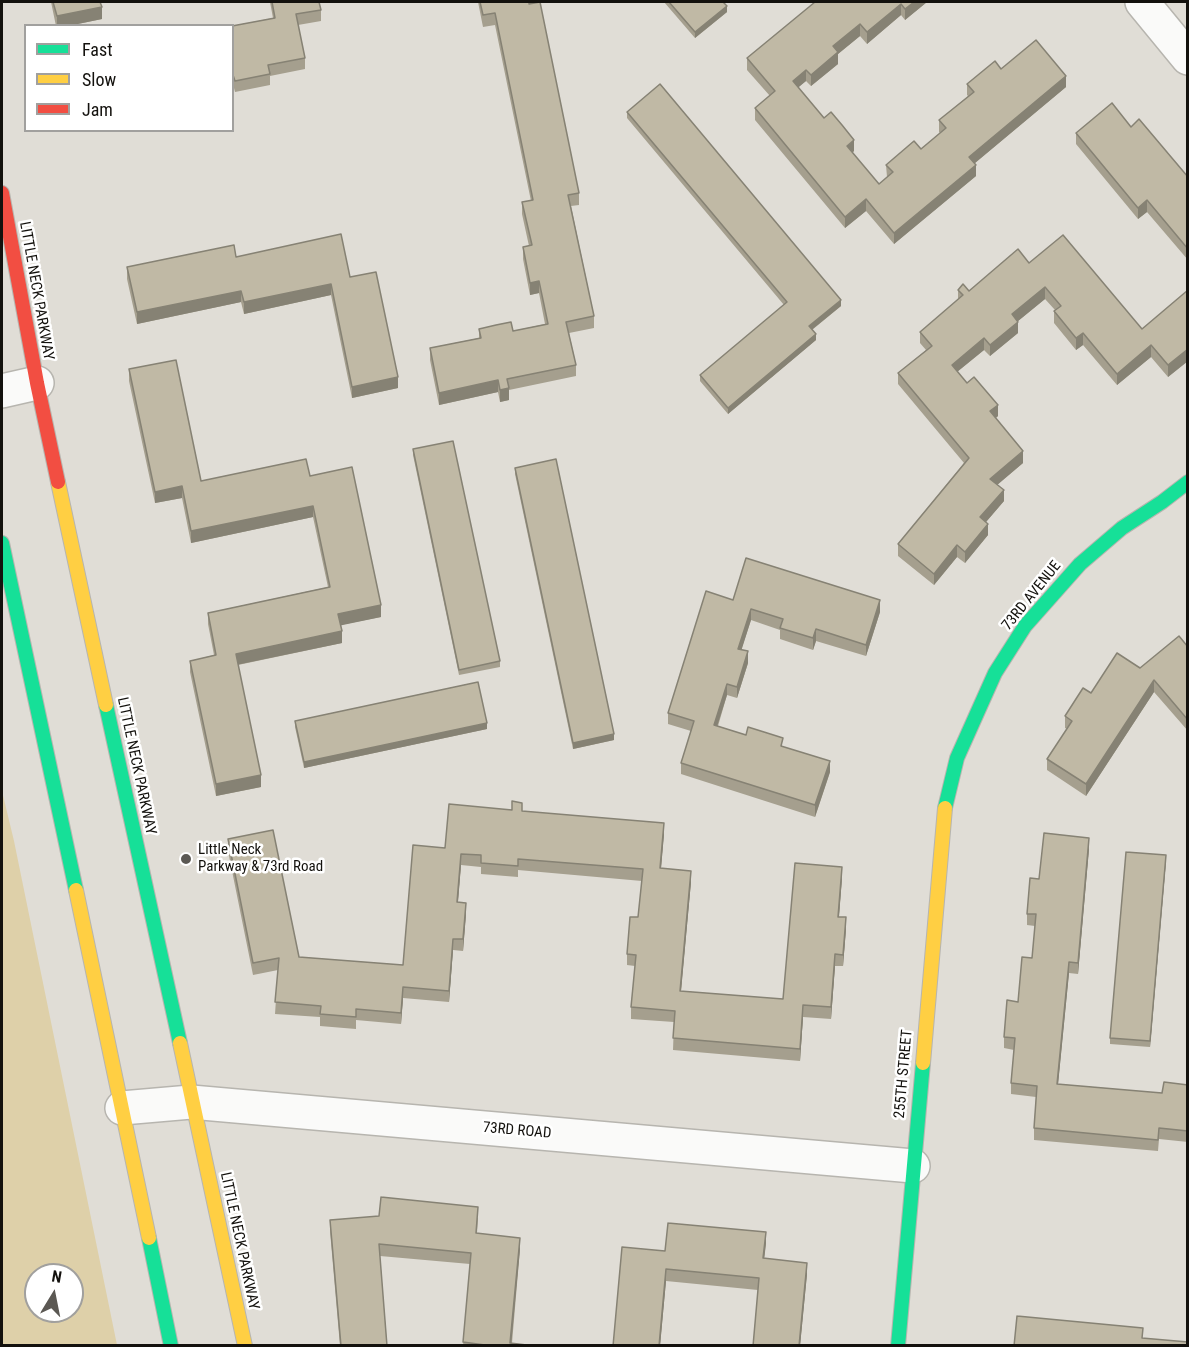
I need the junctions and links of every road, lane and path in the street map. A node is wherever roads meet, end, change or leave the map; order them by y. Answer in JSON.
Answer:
{"nodes":[{"id":1,"x":1142,"y":2,"type":"edge"},
{"id":2,"x":1188,"y":58,"type":"edge"},
{"id":3,"x":2,"y":192,"type":"edge"},
{"id":4,"x":37,"y":383,"type":"junction"},
{"id":5,"x":2,"y":391,"type":"edge"},
{"id":6,"x":1188,"y":482,"type":"edge"},
{"id":7,"x":2,"y":543,"type":"edge"},
{"id":8,"x":945,"y":806,"type":"joint"},
{"id":9,"x":191,"y":1102,"type":"junction"},
{"id":10,"x":122,"y":1108,"type":"junction"},
{"id":11,"x":913,"y":1166,"type":"junction"},
{"id":12,"x":171,"y":1346,"type":"edge"},
{"id":13,"x":245,"y":1346,"type":"edge"},
{"id":14,"x":898,"y":1346,"type":"edge"}],
"edges":[{"from":1,"to":2,"type":"street"},
{"from":3,"to":4,"type":"main road","name":"LITTLE NECK PARKWAY"},
{"from":4,"to":5,"type":"street"},
{"from":4,"to":9,"type":"main road","name":"LITTLE NECK PARKWAY"},
{"from":6,"to":8,"type":"main road","name":"73RD AVENUE"},
{"from":7,"to":10,"type":"main road"},
{"from":8,"to":11,"type":"main road","name":"255TH STREET"},
{"from":9,"to":10,"type":"street","name":"73RD ROAD"},
{"from":9,"to":11,"type":"street","name":"73RD ROAD"},
{"from":9,"to":13,"type":"main road","name":"LITTLE NECK PARKWAY"},
{"from":10,"to":12,"type":"main road"},
{"from":11,"to":14,"type":"main road","name":"255TH STREET"}]}
